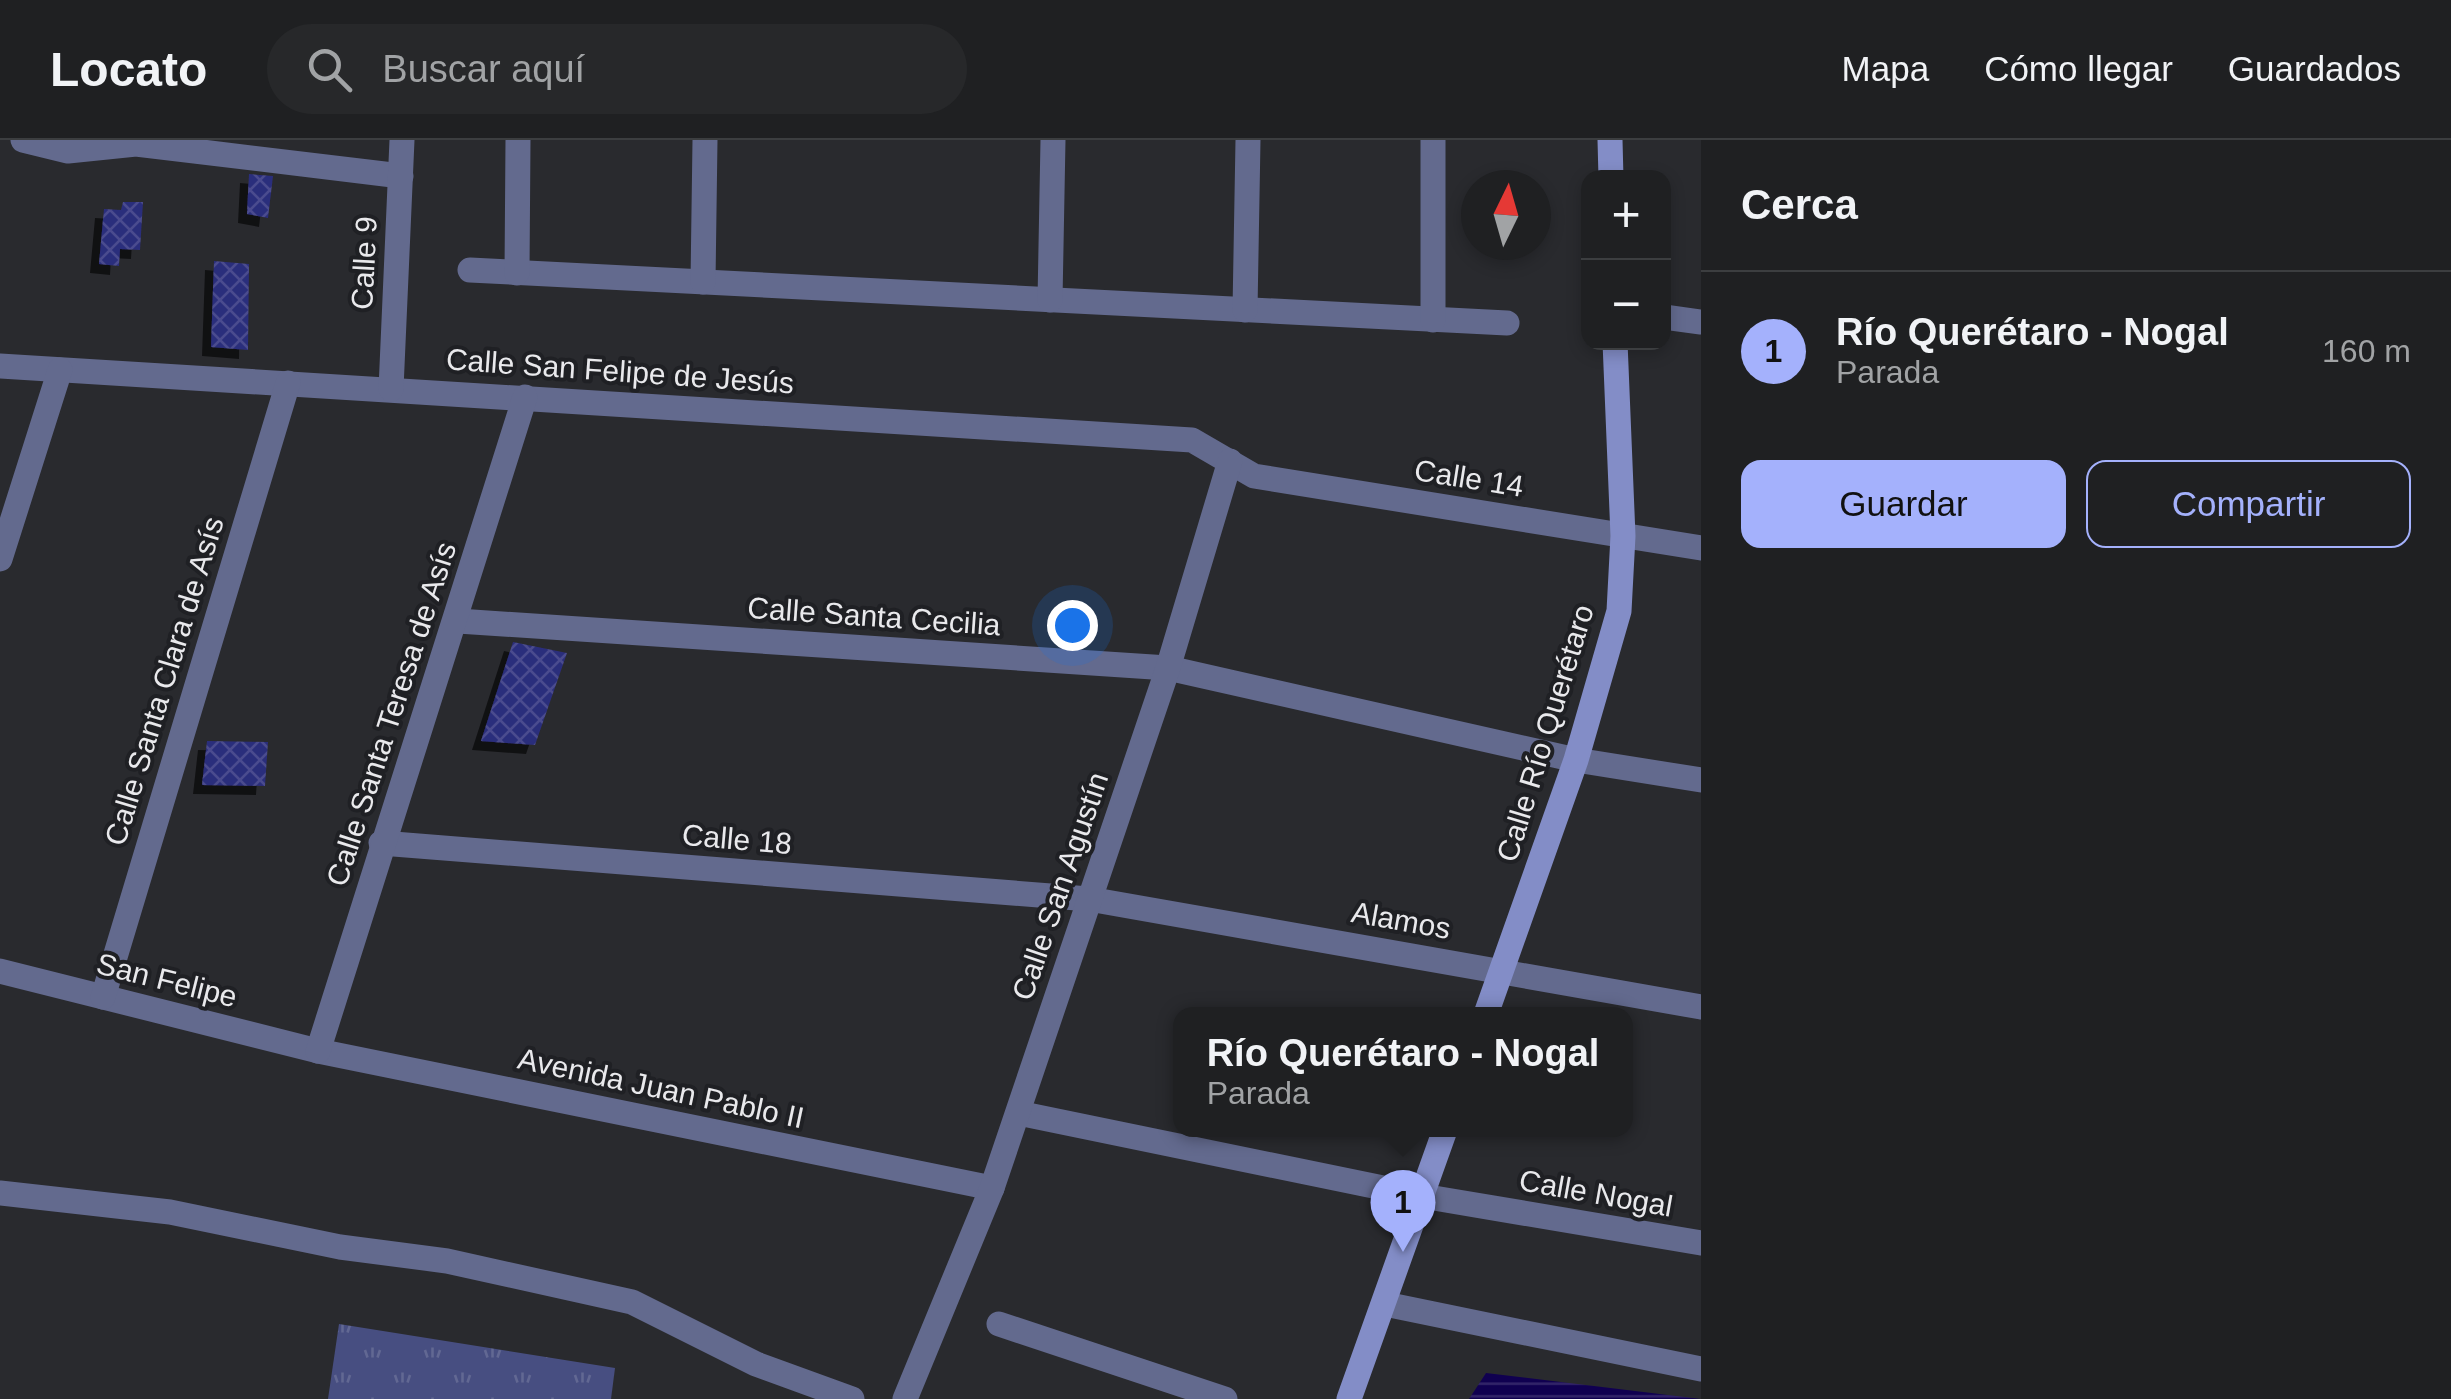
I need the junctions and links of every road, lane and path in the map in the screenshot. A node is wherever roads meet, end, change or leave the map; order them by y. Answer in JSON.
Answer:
{"nodes":[{"id":1,"x":23,"y":140,"type":"edge"},
{"id":2,"x":402,"y":140,"type":"edge"},
{"id":3,"x":518,"y":140,"type":"edge"},
{"id":4,"x":705,"y":140,"type":"edge"},
{"id":5,"x":1053,"y":140,"type":"edge"},
{"id":6,"x":1248,"y":140,"type":"edge"},
{"id":7,"x":1433,"y":140,"type":"edge"},
{"id":8,"x":1610,"y":140,"type":"edge"},
{"id":9,"x":136,"y":142,"type":"edge"},
{"id":10,"x":1611,"y":170,"type":"edge"},
{"id":11,"x":401,"y":176,"type":"junction"},
{"id":12,"x":470,"y":270,"type":"dead end"},
{"id":13,"x":517,"y":273,"type":"junction"},
{"id":14,"x":703,"y":282,"type":"junction"},
{"id":15,"x":1050,"y":300,"type":"junction"},
{"id":16,"x":1245,"y":310,"type":"junction"},
{"id":17,"x":1671,"y":318,"type":"edge"},
{"id":18,"x":1432,"y":320,"type":"junction"},
{"id":19,"x":1701,"y":322,"type":"edge"},
{"id":20,"x":1507,"y":323,"type":"dead end"},
{"id":21,"x":1616,"y":350,"type":"edge"},
{"id":22,"x":0,"y":366,"type":"edge"},
{"id":23,"x":60,"y":370,"type":"junction"},
{"id":24,"x":288,"y":383,"type":"junction"},
{"id":25,"x":391,"y":390,"type":"junction"},
{"id":26,"x":525,"y":397,"type":"junction"},
{"id":27,"x":1230,"y":461,"type":"junction"},
{"id":28,"x":1623,"y":536,"type":"junction"},
{"id":29,"x":1701,"y":548,"type":"edge"},
{"id":30,"x":0,"y":558,"type":"edge"},
{"id":31,"x":458,"y":621,"type":"junction"},
{"id":32,"x":1168,"y":668,"type":"junction"},
{"id":33,"x":1576,"y":760,"type":"junction"},
{"id":34,"x":1701,"y":780,"type":"edge"},
{"id":35,"x":380,"y":843,"type":"junction"},
{"id":36,"x":1089,"y":899,"type":"junction"},
{"id":37,"x":1501,"y":971,"type":"junction"},
{"id":38,"x":0,"y":972,"type":"edge"},
{"id":39,"x":104,"y":997,"type":"junction"},
{"id":40,"x":1488,"y":1007,"type":"edge"},
{"id":41,"x":1701,"y":1007,"type":"edge"},
{"id":42,"x":318,"y":1051,"type":"junction"},
{"id":43,"x":1018,"y":1113,"type":"junction"},
{"id":44,"x":1443,"y":1137,"type":"edge"},
{"id":45,"x":992,"y":1188,"type":"junction"},
{"id":46,"x":0,"y":1193,"type":"edge"},
{"id":47,"x":1422,"y":1196,"type":"junction"},
{"id":48,"x":1701,"y":1243,"type":"edge"},
{"id":49,"x":1385,"y":1304,"type":"junction"},
{"id":50,"x":1000,"y":1324,"type":"dead end"},
{"id":51,"x":1701,"y":1370,"type":"edge"},
{"id":52,"x":852,"y":1399,"type":"edge"},
{"id":53,"x":904,"y":1399,"type":"edge"},
{"id":54,"x":1224,"y":1399,"type":"edge"},
{"id":55,"x":1349,"y":1399,"type":"edge"}],
"edges":[{"from":1,"to":9,"type":"street"},
{"from":2,"to":11,"type":"street","name":"Calle 9"},
{"from":3,"to":13,"type":"street"},
{"from":4,"to":14,"type":"street"},
{"from":5,"to":15,"type":"street"},
{"from":6,"to":16,"type":"street"},
{"from":7,"to":18,"type":"street"},
{"from":8,"to":10,"type":"street"},
{"from":9,"to":11,"type":"street"},
{"from":11,"to":25,"type":"street","name":"Calle 9"},
{"from":12,"to":13,"type":"street"},
{"from":13,"to":14,"type":"street"},
{"from":14,"to":15,"type":"street"},
{"from":15,"to":16,"type":"street"},
{"from":16,"to":18,"type":"street"},
{"from":17,"to":19,"type":"street"},
{"from":18,"to":20,"type":"street"},
{"from":21,"to":28,"type":"street","name":"Calle Río Querétaro"},
{"from":22,"to":23,"type":"street","name":"Calle San Felipe de Jesús"},
{"from":23,"to":24,"type":"street","name":"Calle San Felipe de Jesús"},
{"from":23,"to":30,"type":"street"},
{"from":24,"to":25,"type":"street","name":"Calle San Felipe de Jesús"},
{"from":24,"to":39,"type":"street","name":"Calle Santa Clara de Asís"},
{"from":25,"to":26,"type":"street","name":"Calle San Felipe de Jesús"},
{"from":26,"to":27,"type":"street","name":"Calle San Felipe de Jesús"},
{"from":26,"to":31,"type":"street","name":"Calle Santa Teresa de Asís"},
{"from":27,"to":28,"type":"street","name":"Calle 14"},
{"from":27,"to":32,"type":"street","name":"Calle San Agustín"},
{"from":28,"to":29,"type":"street","name":"Calle 14"},
{"from":28,"to":33,"type":"street","name":"Calle Río Querétaro"},
{"from":31,"to":32,"type":"street","name":"Calle Santa Cecilia"},
{"from":31,"to":35,"type":"street","name":"Calle Santa Teresa de Asís"},
{"from":32,"to":33,"type":"street","name":"Calle Santa Cecilia"},
{"from":32,"to":36,"type":"street","name":"Calle San Agustín"},
{"from":33,"to":34,"type":"street","name":"Calle Santa Cecilia"},
{"from":33,"to":37,"type":"street","name":"Calle Río Querétaro"},
{"from":35,"to":36,"type":"street","name":"Calle 18"},
{"from":35,"to":42,"type":"street","name":"Calle Santa Teresa de Asís"},
{"from":36,"to":37,"type":"street","name":"Alamos"},
{"from":36,"to":43,"type":"street","name":"Calle San Agustín"},
{"from":37,"to":40,"type":"street","name":"Calle Río Querétaro"},
{"from":37,"to":41,"type":"street","name":"Alamos"},
{"from":38,"to":39,"type":"street","name":"San Felipe"},
{"from":39,"to":42,"type":"street","name":"San Felipe"},
{"from":42,"to":45,"type":"street","name":"Avenida Juan Pablo II"},
{"from":43,"to":45,"type":"street","name":"Calle San Agustín"},
{"from":43,"to":47,"type":"street","name":"Calle Nogal"},
{"from":44,"to":47,"type":"street"},
{"from":45,"to":53,"type":"street","name":"Calle San Agustín"},
{"from":46,"to":52,"type":"street"},
{"from":47,"to":48,"type":"street","name":"Calle Nogal"},
{"from":47,"to":49,"type":"street"},
{"from":49,"to":51,"type":"street"},
{"from":49,"to":55,"type":"street"},
{"from":50,"to":54,"type":"street"}]}
